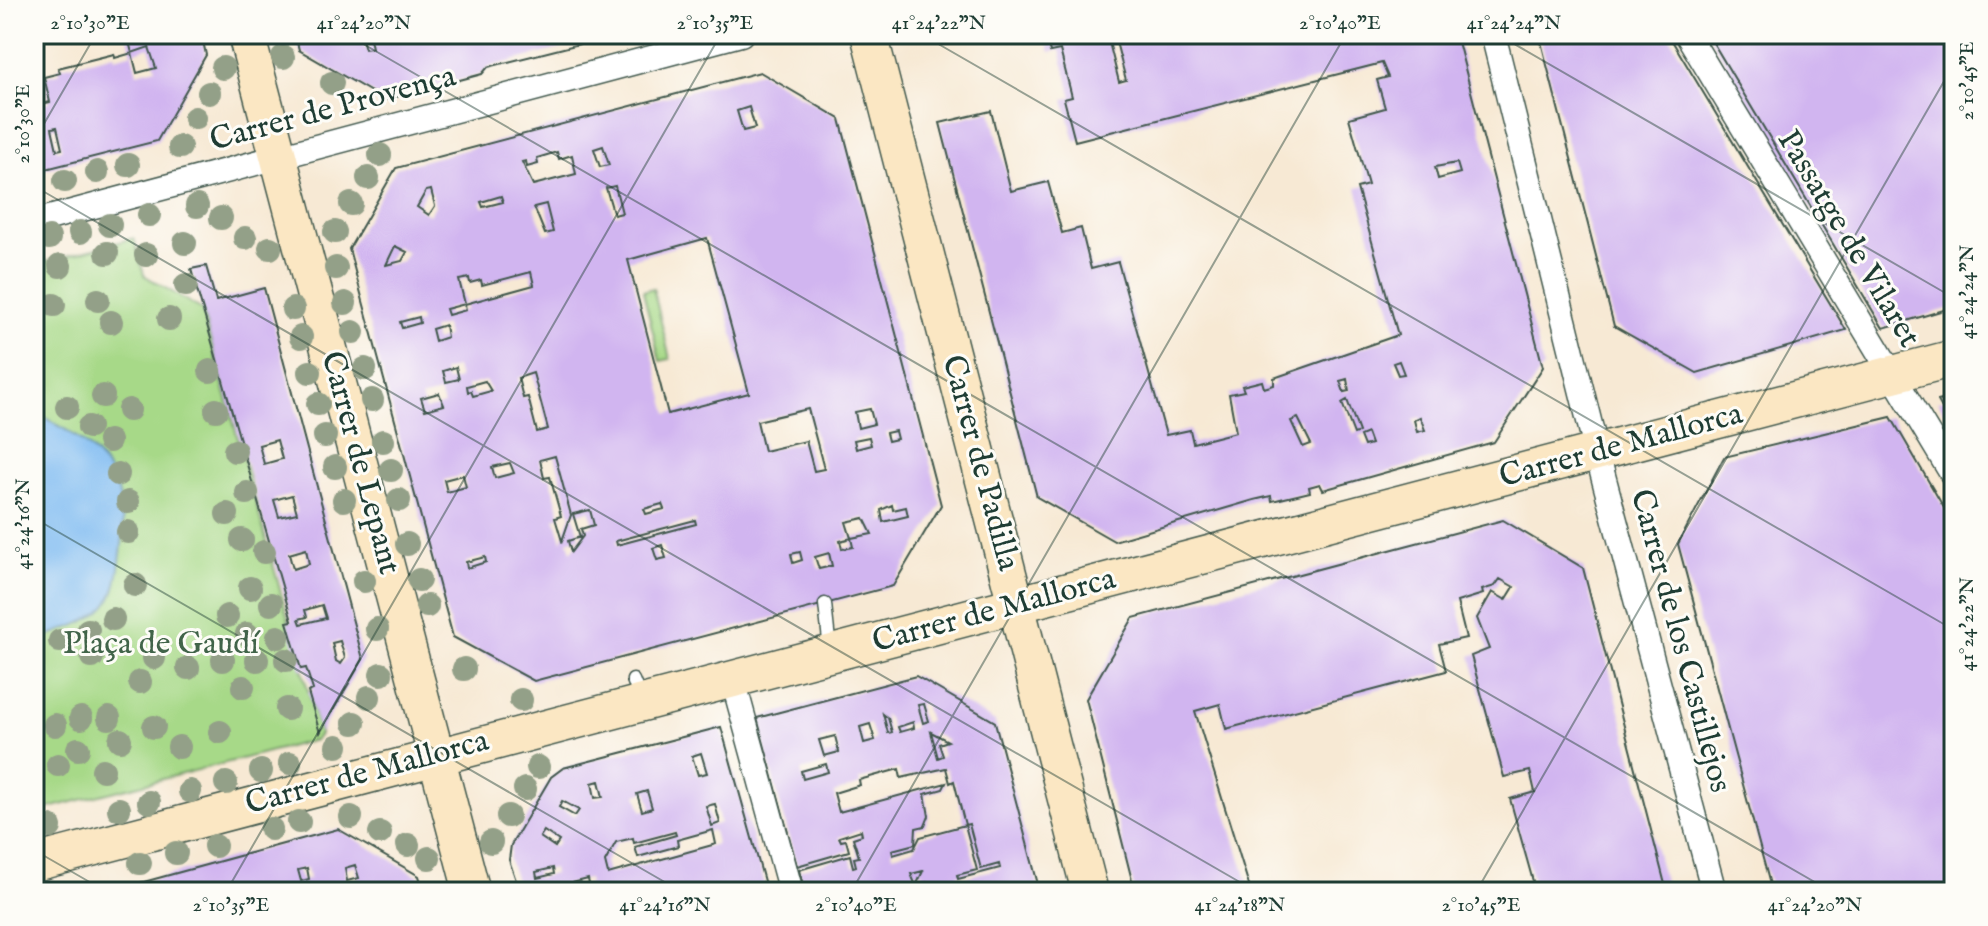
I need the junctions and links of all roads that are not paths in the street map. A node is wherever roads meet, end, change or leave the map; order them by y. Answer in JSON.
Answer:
{"nodes":[{"id":1,"x":246,"y":34,"type":"edge"},
{"id":2,"x":741,"y":34,"type":"edge"},
{"id":3,"x":869,"y":34,"type":"edge"},
{"id":4,"x":1493,"y":34,"type":"edge"},
{"id":5,"x":1687,"y":34,"type":"edge"},
{"id":6,"x":279,"y":154,"type":"junction"},
{"id":7,"x":34,"y":222,"type":"edge"},
{"id":8,"x":1954,"y":358,"type":"edge"},
{"id":9,"x":1892,"y":374,"type":"junction"},
{"id":10,"x":1597,"y":453,"type":"junction"},
{"id":11,"x":1954,"y":477,"type":"edge"},
{"id":12,"x":825,"y":604,"type":"dead end"},
{"id":13,"x":1017,"y":605,"type":"junction"},
{"id":14,"x":831,"y":654,"type":"junction"},
{"id":15,"x":733,"y":680,"type":"junction"},
{"id":16,"x":437,"y":754,"type":"junction"},
{"id":17,"x":34,"y":863,"type":"edge"},
{"id":18,"x":472,"y":892,"type":"edge"},
{"id":19,"x":791,"y":892,"type":"edge"},
{"id":20,"x":1090,"y":892,"type":"edge"},
{"id":21,"x":1714,"y":892,"type":"edge"}],
"edges":[{"from":1,"to":6,"type":"main road","name":"Carrer de Lepant"},
{"from":2,"to":6,"type":"street","name":"Carrer de Provença"},
{"from":3,"to":13,"type":"main road","name":"Carrer de Padilla"},
{"from":4,"to":10,"type":"street","name":"Carrer de los Castillejos"},
{"from":5,"to":9,"type":"street","name":"Passatge de Vilaret"},
{"from":6,"to":7,"type":"street","name":"Carrer de Provença"},
{"from":6,"to":16,"type":"main road","name":"Carrer de Lepant"},
{"from":8,"to":9,"type":"main road","name":"Carrer de Mallorca"},
{"from":9,"to":10,"type":"main road","name":"Carrer de Mallorca"},
{"from":9,"to":11,"type":"street","name":"Passatge de Vilaret"},
{"from":10,"to":13,"type":"main road","name":"Carrer de Mallorca"},
{"from":10,"to":21,"type":"street","name":"Carrer de los Castillejos"},
{"from":12,"to":14,"type":"lane"},
{"from":13,"to":14,"type":"main road","name":"Carrer de Mallorca"},
{"from":13,"to":20,"type":"main road","name":"Carrer de Padilla"},
{"from":14,"to":15,"type":"main road","name":"Carrer de Mallorca"},
{"from":15,"to":16,"type":"main road","name":"Carrer de Mallorca"},
{"from":15,"to":19,"type":"street"},
{"from":16,"to":17,"type":"main road","name":"Carrer de Mallorca"},
{"from":16,"to":18,"type":"main road","name":"Carrer de Lepant"}]}
